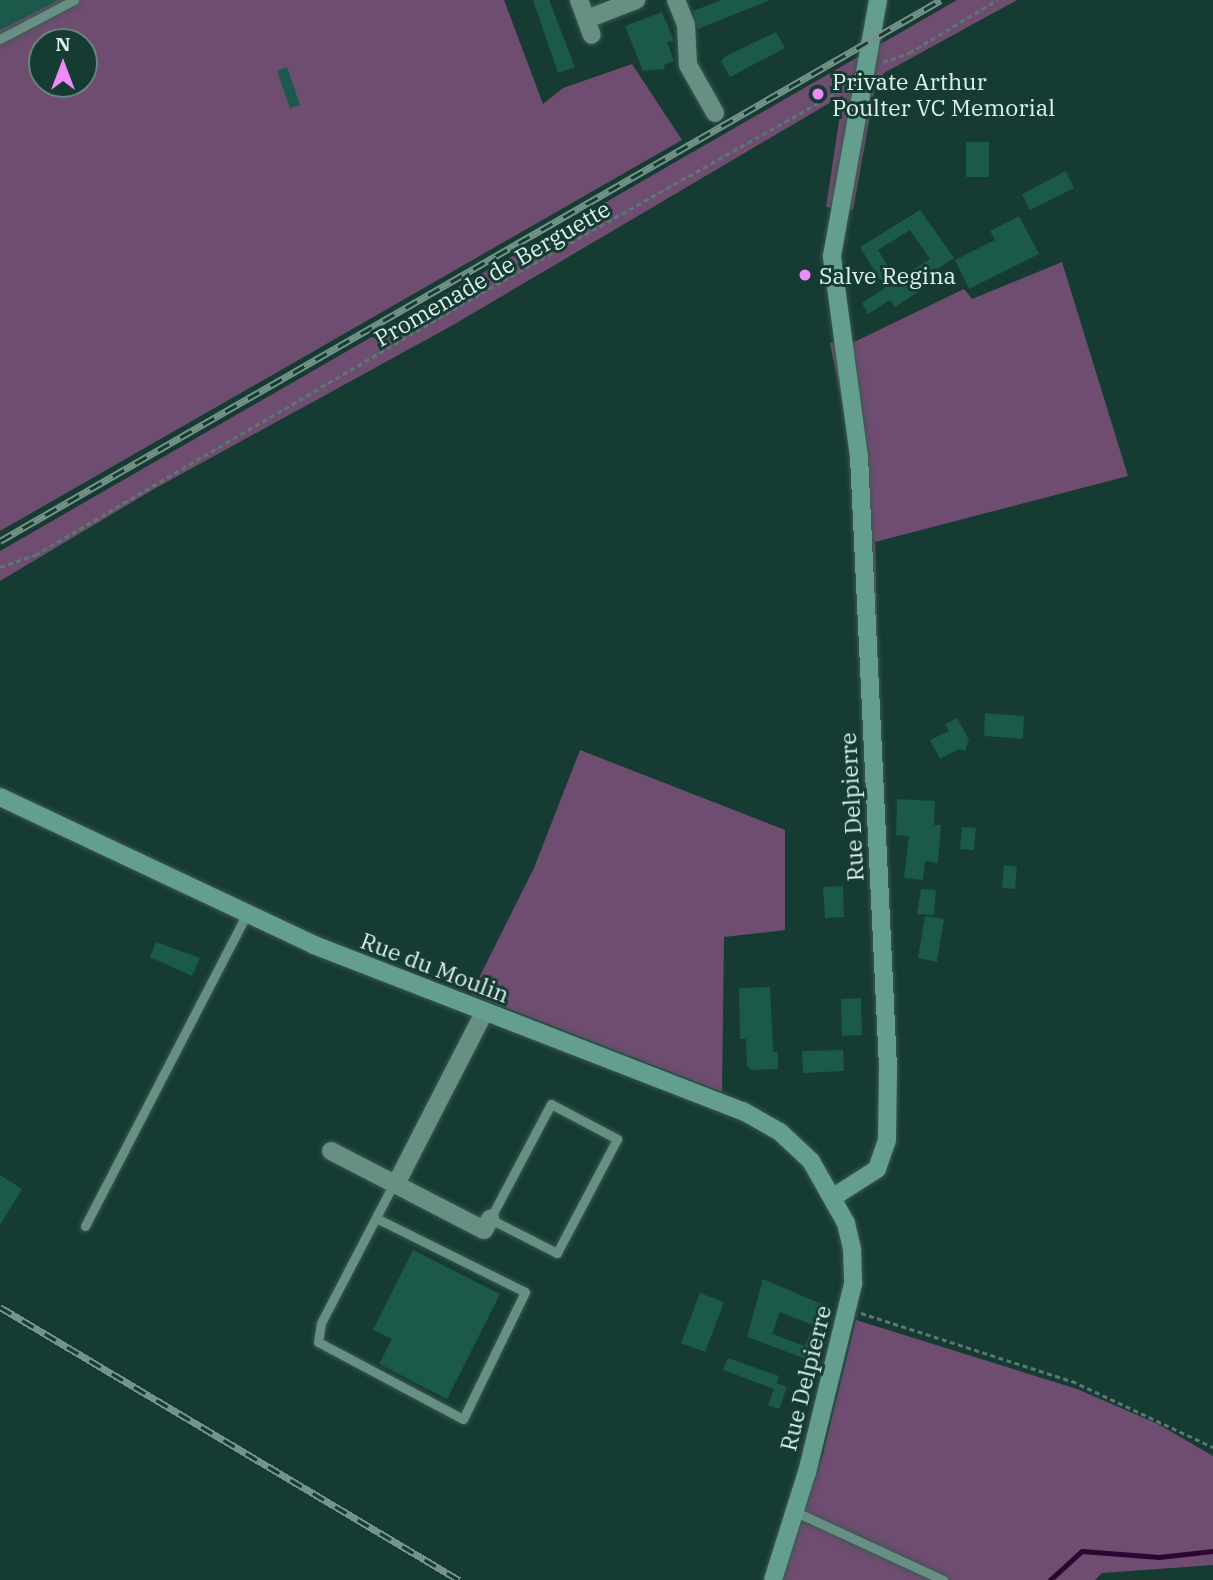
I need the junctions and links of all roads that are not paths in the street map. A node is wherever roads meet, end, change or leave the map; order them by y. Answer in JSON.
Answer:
{"nodes":[{"id":1,"x":74,"y":0,"type":"edge"},
{"id":2,"x":579,"y":0,"type":"edge"},
{"id":3,"x":636,"y":0,"type":"edge"},
{"id":4,"x":676,"y":0,"type":"edge"},
{"id":5,"x":878,"y":0,"type":"edge"},
{"id":6,"x":0,"y":39,"type":"edge"},
{"id":7,"x":715,"y":113,"type":"dead end"},
{"id":8,"x":0,"y":797,"type":"edge"},
{"id":9,"x":246,"y":916,"type":"junction"},
{"id":10,"x":484,"y":1013,"type":"junction"},
{"id":11,"x":331,"y":1151,"type":"dead end"},
{"id":12,"x":395,"y":1183,"type":"junction"},
{"id":13,"x":835,"y":1196,"type":"junction"},
{"id":14,"x":376,"y":1218,"type":"junction"},
{"id":15,"x":490,"y":1219,"type":"junction"},
{"id":16,"x":85,"y":1226,"type":"dead end"},
{"id":17,"x":796,"y":1512,"type":"junction"},
{"id":18,"x":774,"y":1580,"type":"edge"},
{"id":19,"x":943,"y":1580,"type":"edge"}],
"edges":[{"from":1,"to":6,"type":"lane"},
{"from":2,"to":3,"type":"street"},
{"from":4,"to":7,"type":"street"},
{"from":5,"to":13,"type":"street","name":"Rue Delpierre"},
{"from":8,"to":9,"type":"street","name":"Rue du Moulin"},
{"from":9,"to":10,"type":"street","name":"Rue du Moulin"},
{"from":9,"to":16,"type":"lane"},
{"from":10,"to":12,"type":"street"},
{"from":10,"to":13,"type":"street","name":"Rue du Moulin"},
{"from":11,"to":12,"type":"street"},
{"from":12,"to":14,"type":"lane"},
{"from":12,"to":15,"type":"street"},
{"from":13,"to":17,"type":"street","name":"Rue Delpierre"},
{"from":14,"to":14,"type":"lane"},
{"from":15,"to":15,"type":"lane"},
{"from":17,"to":18,"type":"street","name":"Rue Delpierre"},
{"from":17,"to":19,"type":"lane"}]}
